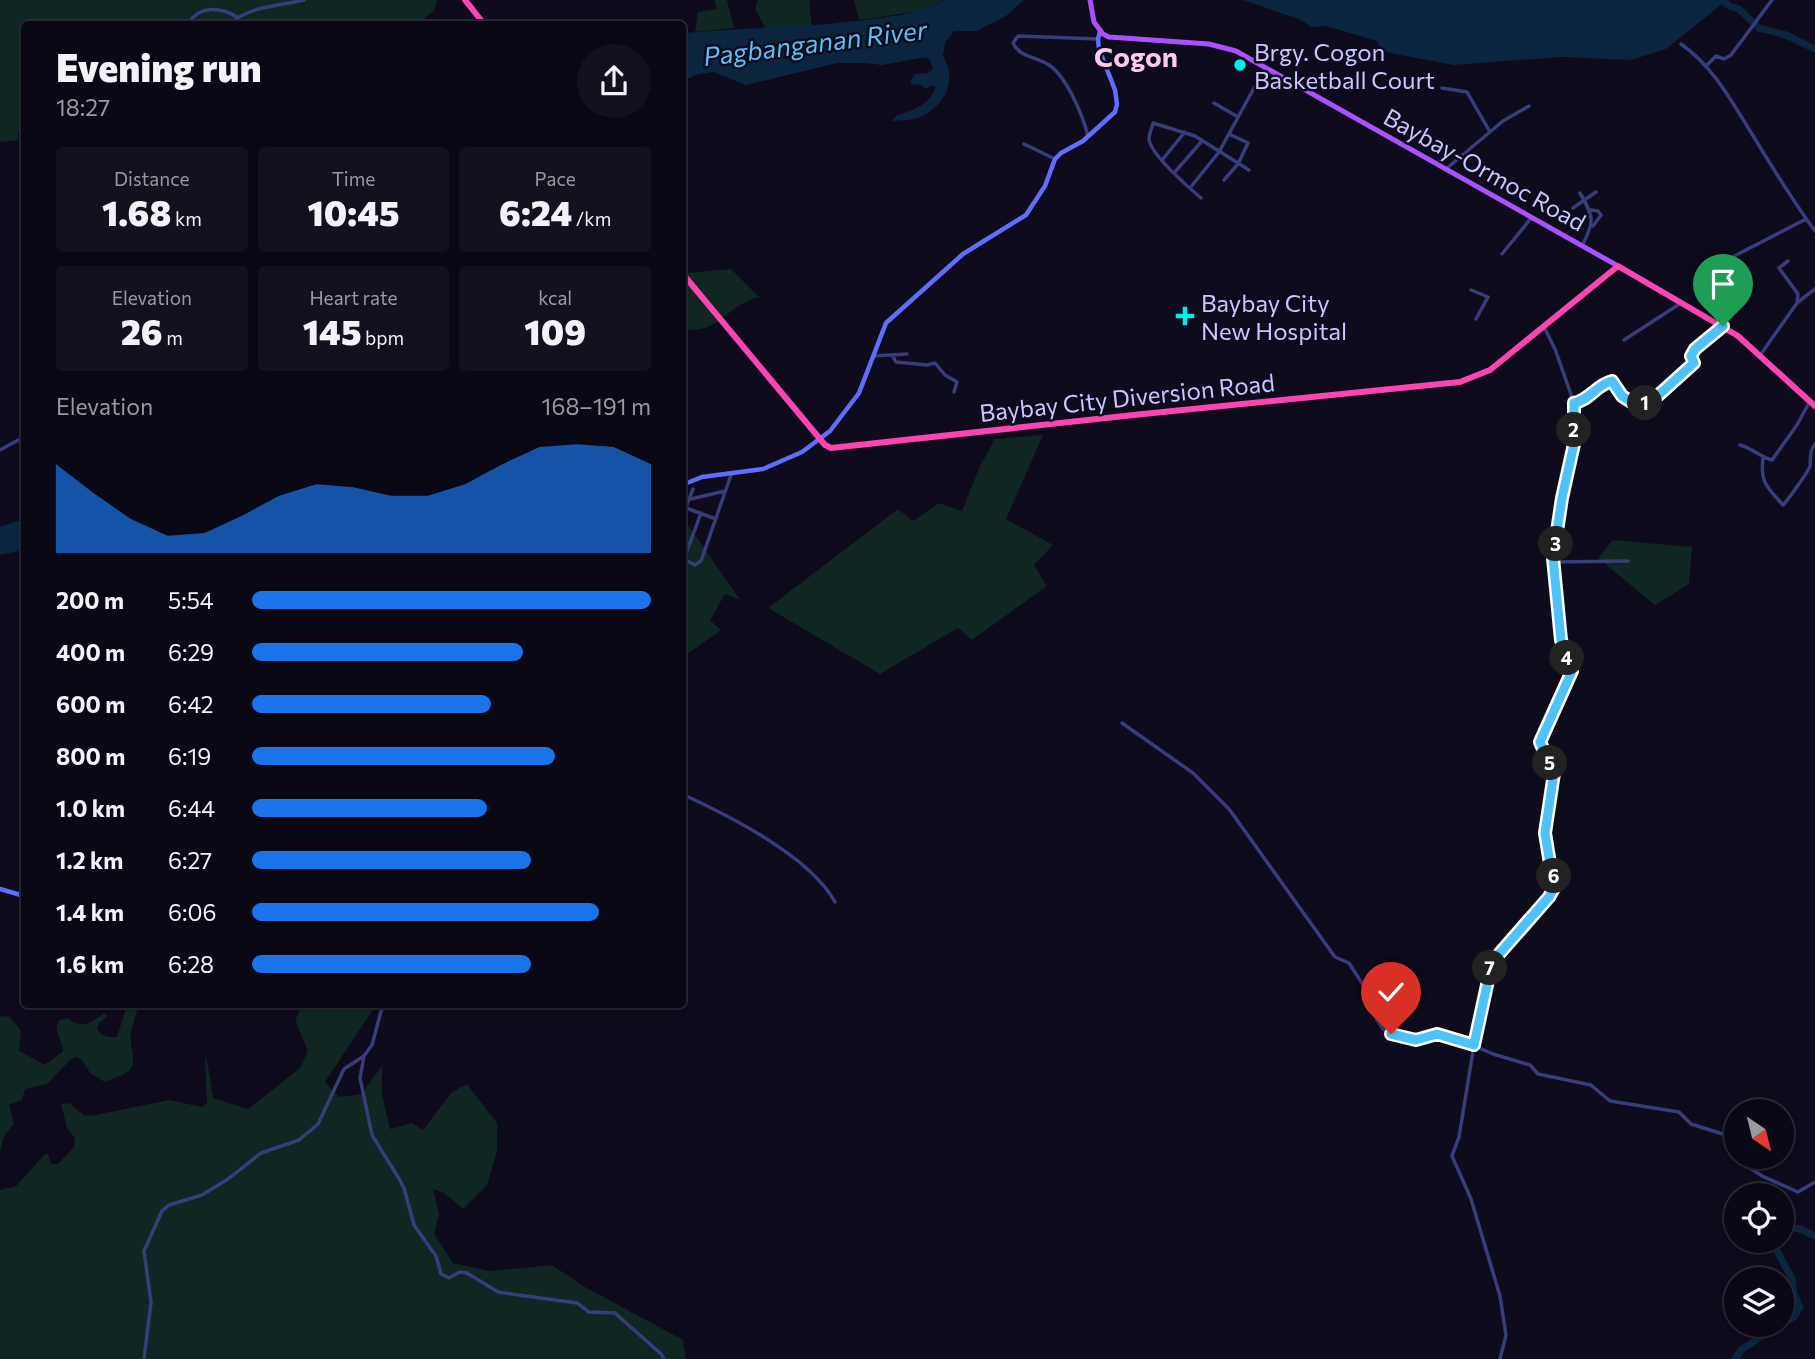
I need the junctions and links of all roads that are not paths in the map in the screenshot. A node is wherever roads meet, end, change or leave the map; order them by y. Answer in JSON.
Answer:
{"nodes":[{"id":1,"x":304,"y":0,"type":"edge"},
{"id":2,"x":465,"y":0,"type":"edge"},
{"id":3,"x":1090,"y":0,"type":"edge"},
{"id":4,"x":1772,"y":0,"type":"edge"},
{"id":5,"x":237,"y":17,"type":"junction"},
{"id":6,"x":190,"y":21,"type":"edge"},
{"id":7,"x":232,"y":21,"type":"edge"},
{"id":8,"x":482,"y":21,"type":"edge"},
{"id":9,"x":1100,"y":31,"type":"junction"},
{"id":10,"x":1098,"y":39,"type":"junction"},
{"id":11,"x":1681,"y":44,"type":"dead end"},
{"id":12,"x":1706,"y":66,"type":"junction"},
{"id":13,"x":1265,"y":68,"type":"junction"},
{"id":14,"x":1442,"y":88,"type":"dead end"},
{"id":15,"x":1213,"y":103,"type":"dead end"},
{"id":16,"x":1529,"y":106,"type":"dead end"},
{"id":17,"x":1238,"y":117,"type":"junction"},
{"id":18,"x":1185,"y":132,"type":"junction"},
{"id":19,"x":1490,"y":132,"type":"junction"},
{"id":20,"x":1228,"y":134,"type":"junction"},
{"id":21,"x":1088,"y":136,"type":"junction"},
{"id":22,"x":1202,"y":141,"type":"junction"},
{"id":23,"x":1024,"y":144,"type":"dead end"},
{"id":24,"x":1219,"y":152,"type":"junction"},
{"id":25,"x":1055,"y":159,"type":"junction"},
{"id":26,"x":1162,"y":160,"type":"junction"},
{"id":27,"x":1238,"y":164,"type":"junction"},
{"id":28,"x":1446,"y":169,"type":"junction"},
{"id":29,"x":1249,"y":170,"type":"dead end"},
{"id":30,"x":1174,"y":173,"type":"junction"},
{"id":31,"x":1224,"y":180,"type":"dead end"},
{"id":32,"x":1189,"y":188,"type":"junction"},
{"id":33,"x":1596,"y":192,"type":"dead end"},
{"id":34,"x":1580,"y":193,"type":"dead end"},
{"id":35,"x":1200,"y":198,"type":"dead end"},
{"id":36,"x":1584,"y":200,"type":"junction"},
{"id":37,"x":1573,"y":208,"type":"dead end"},
{"id":38,"x":1590,"y":210,"type":"junction"},
{"id":39,"x":1532,"y":217,"type":"junction"},
{"id":40,"x":1806,"y":219,"type":"junction"},
{"id":41,"x":1592,"y":228,"type":"junction"},
{"id":42,"x":1815,"y":231,"type":"edge"},
{"id":43,"x":1582,"y":246,"type":"junction"},
{"id":44,"x":1503,"y":254,"type":"dead end"},
{"id":45,"x":1788,"y":261,"type":"dead end"},
{"id":46,"x":1618,"y":266,"type":"junction"},
{"id":47,"x":1711,"y":268,"type":"dead end"},
{"id":48,"x":686,"y":278,"type":"edge"},
{"id":49,"x":1815,"y":289,"type":"edge"},
{"id":50,"x":1472,"y":290,"type":"dead end"},
{"id":51,"x":1681,"y":303,"type":"junction"},
{"id":52,"x":1797,"y":303,"type":"junction"},
{"id":53,"x":1476,"y":319,"type":"dead end"},
{"id":54,"x":1723,"y":326,"type":"junction"},
{"id":55,"x":1544,"y":327,"type":"junction"},
{"id":56,"x":1623,"y":340,"type":"dead end"},
{"id":57,"x":907,"y":354,"type":"dead end"},
{"id":58,"x":1761,"y":354,"type":"junction"},
{"id":59,"x":892,"y":355,"type":"junction"},
{"id":60,"x":874,"y":356,"type":"junction"},
{"id":61,"x":954,"y":392,"type":"dead end"},
{"id":62,"x":1574,"y":403,"type":"junction"},
{"id":63,"x":1812,"y":404,"type":"edge"},
{"id":64,"x":21,"y":439,"type":"edge"},
{"id":65,"x":821,"y":439,"type":"junction"},
{"id":66,"x":1815,"y":444,"type":"edge"},
{"id":67,"x":1740,"y":445,"type":"dead end"},
{"id":68,"x":0,"y":450,"type":"edge"},
{"id":69,"x":1763,"y":458,"type":"junction"},
{"id":70,"x":731,"y":475,"type":"junction"},
{"id":71,"x":686,"y":483,"type":"edge"},
{"id":72,"x":693,"y":489,"type":"dead end"},
{"id":73,"x":725,"y":491,"type":"junction"},
{"id":74,"x":686,"y":500,"type":"edge"},
{"id":75,"x":689,"y":500,"type":"junction"},
{"id":76,"x":686,"y":508,"type":"joint"},
{"id":77,"x":701,"y":513,"type":"junction"},
{"id":78,"x":716,"y":519,"type":"junction"},
{"id":79,"x":686,"y":551,"type":"edge"},
{"id":80,"x":686,"y":560,"type":"edge"},
{"id":81,"x":1628,"y":561,"type":"dead end"},
{"id":82,"x":1553,"y":562,"type":"junction"},
{"id":83,"x":1122,"y":723,"type":"dead end"},
{"id":84,"x":686,"y":796,"type":"edge"},
{"id":85,"x":0,"y":889,"type":"edge"},
{"id":86,"x":21,"y":895,"type":"edge"},
{"id":87,"x":835,"y":902,"type":"dead end"},
{"id":88,"x":382,"y":1008,"type":"edge"},
{"id":89,"x":1474,"y":1045,"type":"junction"},
{"id":90,"x":364,"y":1056,"type":"junction"},
{"id":91,"x":1815,"y":1182,"type":"edge"},
{"id":92,"x":144,"y":1359,"type":"edge"},
{"id":93,"x":664,"y":1359,"type":"edge"},
{"id":94,"x":1500,"y":1359,"type":"edge"}],
"edges":[{"from":1,"to":5,"type":"street"},
{"from":2,"to":8,"type":"highway"},
{"from":3,"to":9,"type":"main road"},
{"from":4,"to":12,"type":"street"},
{"from":5,"to":6,"type":"street"},
{"from":5,"to":7,"type":"street"},
{"from":9,"to":10,"type":"street"},
{"from":9,"to":13,"type":"main road","name":"Baybay-Ormoc Road"},
{"from":10,"to":21,"type":"street"},
{"from":10,"to":21,"type":"street"},
{"from":11,"to":12,"type":"street"},
{"from":12,"to":40,"type":"street"},
{"from":13,"to":17,"type":"street"},
{"from":13,"to":28,"type":"main road","name":"Baybay-Ormoc Road"},
{"from":14,"to":19,"type":"street"},
{"from":15,"to":17,"type":"street"},
{"from":16,"to":19,"type":"street"},
{"from":17,"to":20,"type":"street"},
{"from":18,"to":22,"type":"street"},
{"from":18,"to":26,"type":"street"},
{"from":18,"to":26,"type":"street"},
{"from":19,"to":28,"type":"street"},
{"from":20,"to":24,"type":"street"},
{"from":20,"to":27,"type":"street"},
{"from":21,"to":25,"type":"street"},
{"from":22,"to":24,"type":"street"},
{"from":22,"to":30,"type":"street"},
{"from":23,"to":25,"type":"street"},
{"from":24,"to":27,"type":"street"},
{"from":24,"to":32,"type":"street"},
{"from":25,"to":60,"type":"street"},
{"from":26,"to":30,"type":"street"},
{"from":27,"to":29,"type":"street"},
{"from":27,"to":31,"type":"street"},
{"from":28,"to":39,"type":"main road","name":"Baybay-Ormoc Road"},
{"from":30,"to":32,"type":"street"},
{"from":32,"to":35,"type":"street"},
{"from":33,"to":36,"type":"street"},
{"from":34,"to":36,"type":"street"},
{"from":36,"to":37,"type":"street"},
{"from":36,"to":38,"type":"street"},
{"from":38,"to":41,"type":"street"},
{"from":38,"to":41,"type":"street"},
{"from":39,"to":43,"type":"main road","name":"Baybay-Ormoc Road"},
{"from":39,"to":44,"type":"street"},
{"from":40,"to":42,"type":"street"},
{"from":40,"to":47,"type":"street"},
{"from":41,"to":43,"type":"street"},
{"from":43,"to":46,"type":"main road","name":"Baybay-Ormoc Road"},
{"from":45,"to":52,"type":"street"},
{"from":46,"to":51,"type":"highway","name":"Baybay-Ormoc Road"},
{"from":46,"to":55,"type":"highway","name":"Baybay City Diversion Road"},
{"from":48,"to":65,"type":"highway"},
{"from":49,"to":52,"type":"street"},
{"from":50,"to":53,"type":"street"},
{"from":51,"to":54,"type":"highway","name":"Baybay-Ormoc Road"},
{"from":51,"to":56,"type":"street"},
{"from":52,"to":58,"type":"street"},
{"from":54,"to":58,"type":"highway","name":"Baybay-Ormoc Road"},
{"from":54,"to":62,"type":"street"},
{"from":55,"to":62,"type":"street"},
{"from":55,"to":65,"type":"highway","name":"Baybay City Diversion Road"},
{"from":57,"to":59,"type":"street"},
{"from":58,"to":63,"type":"highway","name":"Baybay-Ormoc Road"},
{"from":59,"to":60,"type":"street"},
{"from":59,"to":61,"type":"street"},
{"from":60,"to":65,"type":"street"},
{"from":62,"to":82,"type":"street"},
{"from":63,"to":69,"type":"street"},
{"from":64,"to":68,"type":"street"},
{"from":65,"to":70,"type":"street"},
{"from":66,"to":69,"type":"street"},
{"from":67,"to":69,"type":"street"},
{"from":70,"to":71,"type":"street"},
{"from":70,"to":73,"type":"street"},
{"from":72,"to":75,"type":"street"},
{"from":73,"to":75,"type":"street"},
{"from":73,"to":78,"type":"street"},
{"from":74,"to":75,"type":"street"},
{"from":75,"to":76,"type":"street"},
{"from":76,"to":77,"type":"street"},
{"from":77,"to":78,"type":"street"},
{"from":77,"to":79,"type":"street"},
{"from":78,"to":80,"type":"street"},
{"from":81,"to":82,"type":"street"},
{"from":82,"to":89,"type":"street"},
{"from":83,"to":89,"type":"street"},
{"from":84,"to":87,"type":"street"},
{"from":85,"to":86,"type":"street"},
{"from":88,"to":90,"type":"street"},
{"from":89,"to":91,"type":"street"},
{"from":89,"to":94,"type":"street"},
{"from":90,"to":92,"type":"street"},
{"from":90,"to":93,"type":"street"}]}
